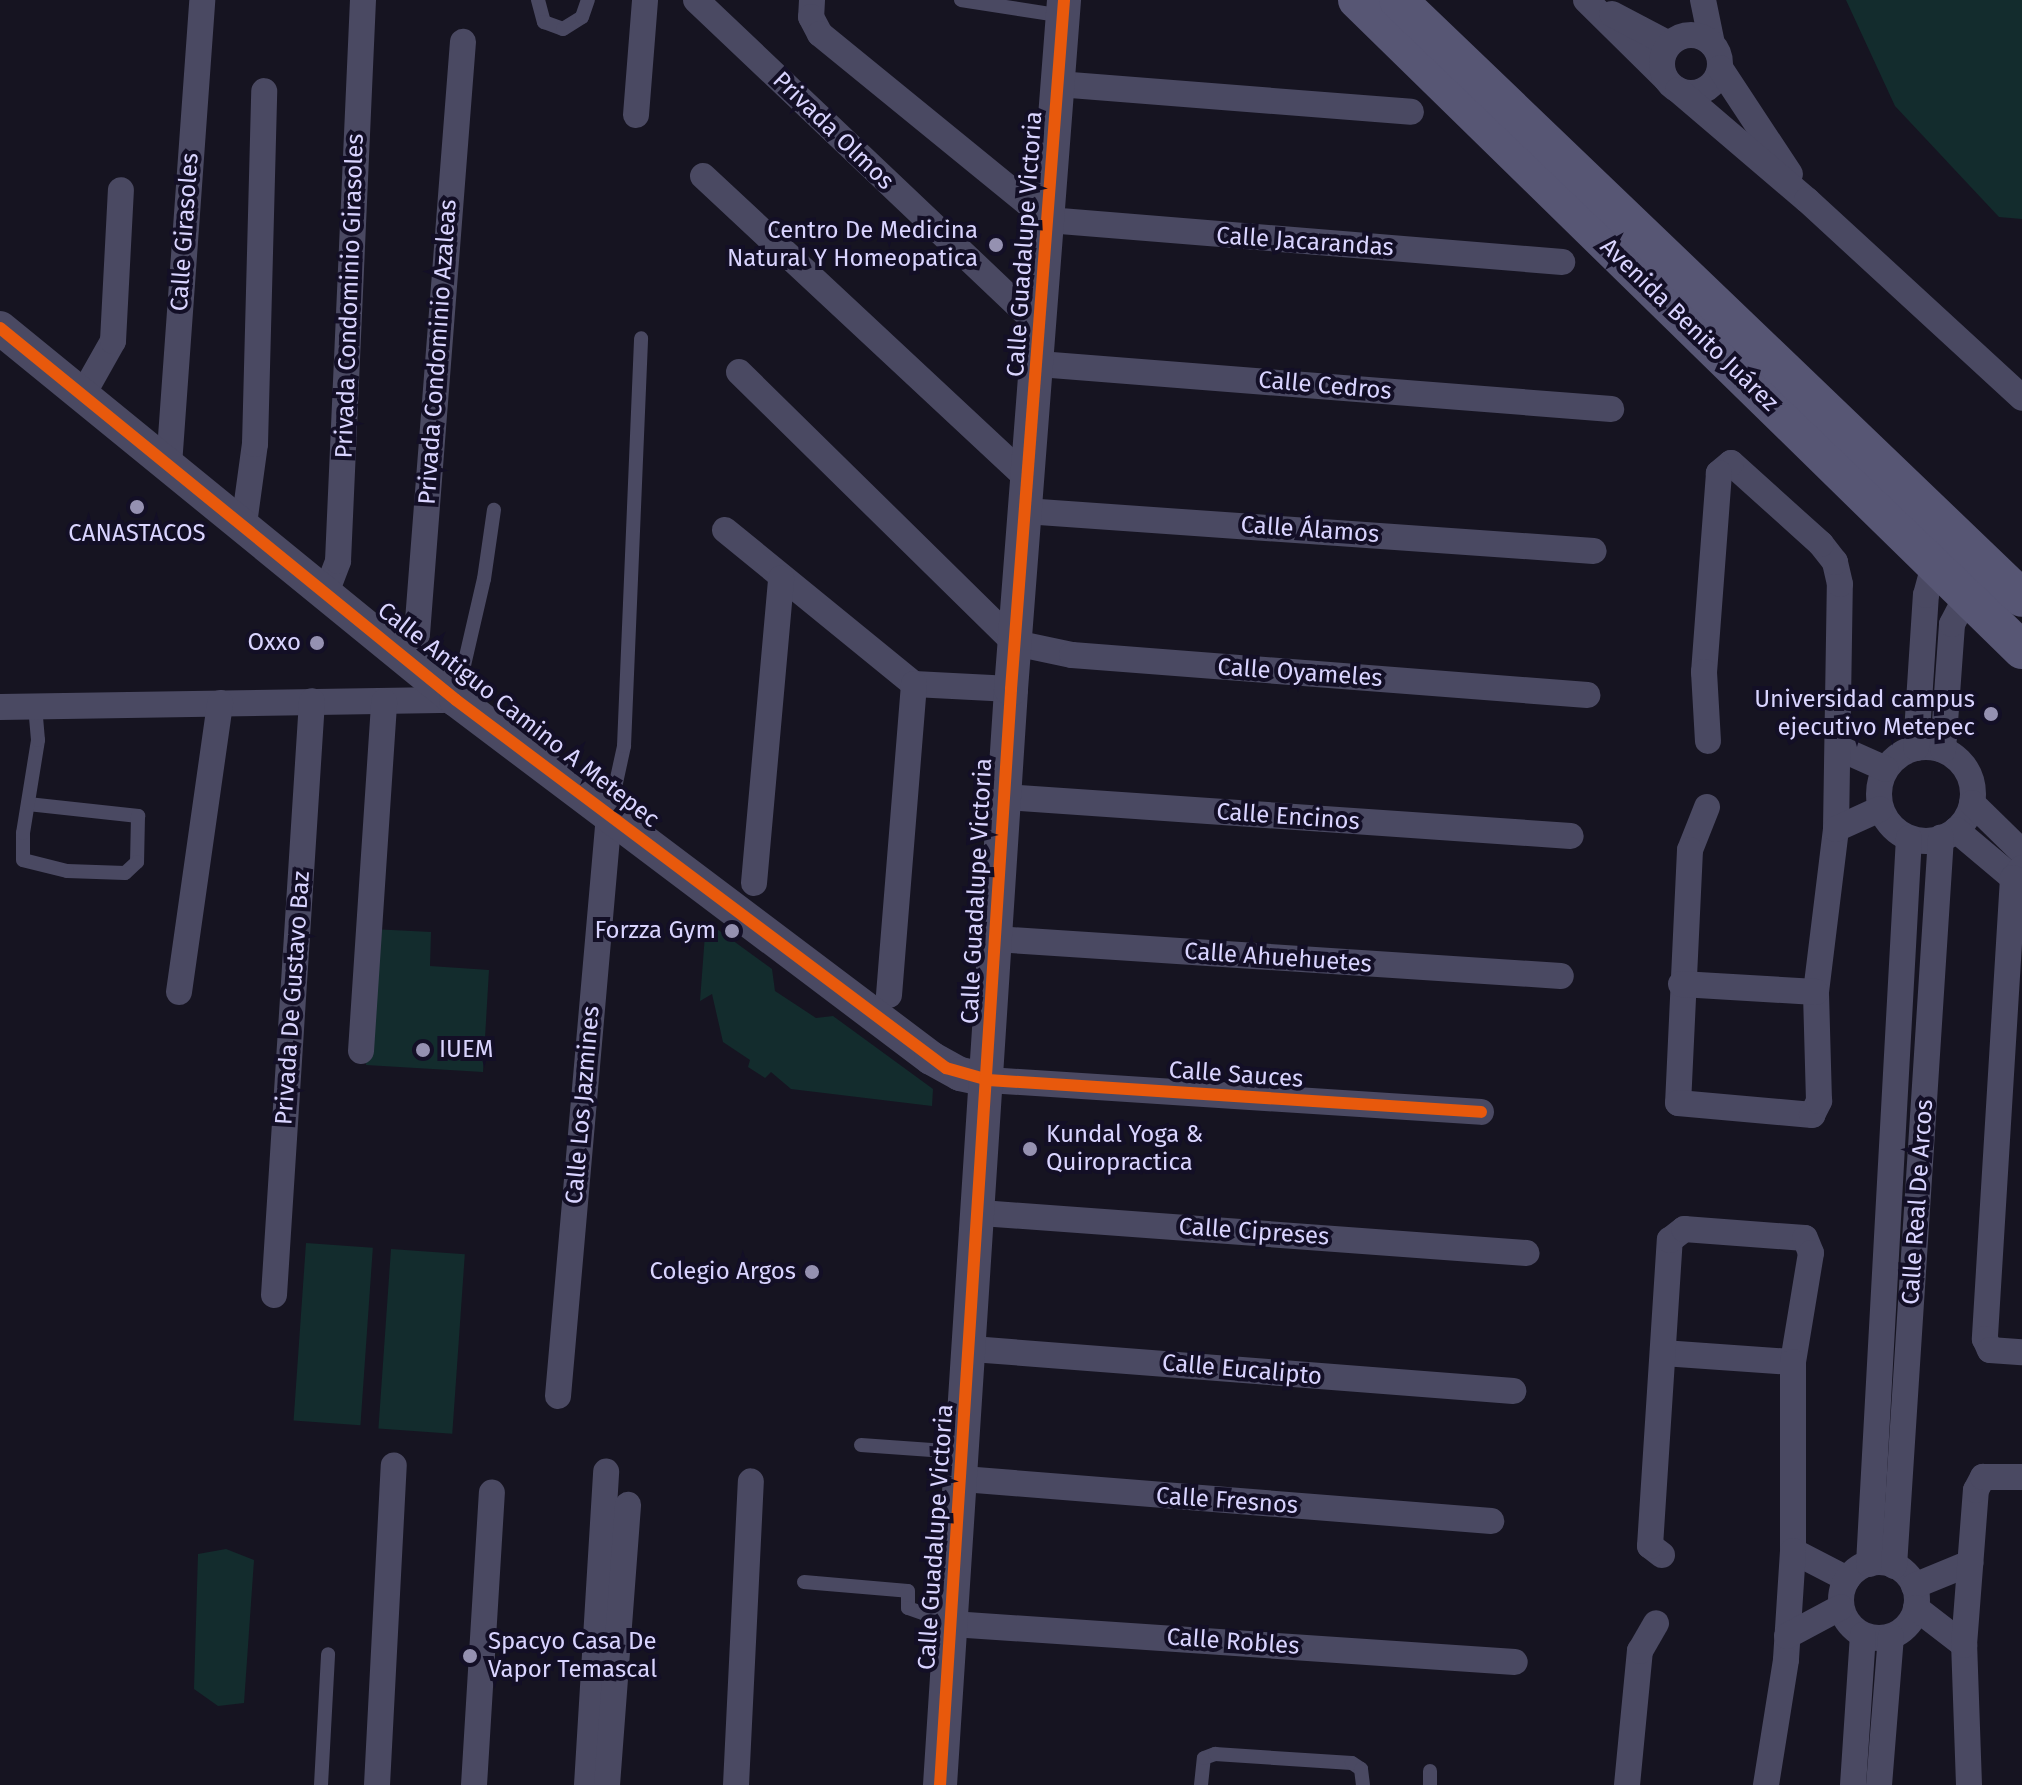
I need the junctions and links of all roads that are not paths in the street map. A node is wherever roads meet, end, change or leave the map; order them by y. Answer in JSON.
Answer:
{"nodes":[{"id":1,"x":202,"y":0,"type":"edge"},
{"id":2,"x":363,"y":0,"type":"edge"},
{"id":3,"x":538,"y":0,"type":"edge"},
{"id":4,"x":588,"y":0,"type":"edge"},
{"id":5,"x":645,"y":0,"type":"edge"},
{"id":6,"x":696,"y":0,"type":"edge"},
{"id":7,"x":812,"y":0,"type":"edge"},
{"id":8,"x":961,"y":0,"type":"edge"},
{"id":9,"x":1357,"y":0,"type":"edge"},
{"id":10,"x":1398,"y":0,"type":"edge"},
{"id":11,"x":1586,"y":0,"type":"edge"},
{"id":12,"x":1688,"y":0,"type":"edge"},
{"id":13,"x":1703,"y":0,"type":"edge"},
{"id":14,"x":1064,"y":8,"type":"edge"},
{"id":15,"x":1677,"y":39,"type":"junction"},
{"id":16,"x":463,"y":42,"type":"dead end"},
{"id":17,"x":1716,"y":56,"type":"junction"},
{"id":18,"x":1058,"y":84,"type":"junction"},
{"id":19,"x":1672,"y":84,"type":"junction"},
{"id":20,"x":264,"y":91,"type":"dead end"},
{"id":21,"x":1411,"y":112,"type":"dead end"},
{"id":22,"x":636,"y":115,"type":"dead end"},
{"id":23,"x":703,"y":176,"type":"dead end"},
{"id":24,"x":121,"y":190,"type":"dead end"},
{"id":25,"x":1807,"y":200,"type":"junction"},
{"id":26,"x":1048,"y":220,"type":"junction"},
{"id":27,"x":1562,"y":262,"type":"dead end"},
{"id":28,"x":1040,"y":327,"type":"junction"},
{"id":29,"x":0,"y":328,"type":"edge"},
{"id":30,"x":641,"y":338,"type":"dead end"},
{"id":31,"x":1039,"y":364,"type":"junction"},
{"id":32,"x":739,"y":372,"type":"dead end"},
{"id":33,"x":2018,"y":391,"type":"edge"},
{"id":34,"x":82,"y":396,"type":"junction"},
{"id":35,"x":1611,"y":409,"type":"dead end"},
{"id":36,"x":169,"y":465,"type":"junction"},
{"id":37,"x":1027,"y":478,"type":"junction"},
{"id":38,"x":494,"y":510,"type":"dead end"},
{"id":39,"x":1025,"y":511,"type":"junction"},
{"id":40,"x":244,"y":524,"type":"junction"},
{"id":41,"x":725,"y":530,"type":"dead end"},
{"id":42,"x":1958,"y":536,"type":"junction"},
{"id":43,"x":1594,"y":551,"type":"dead end"},
{"id":44,"x":1934,"y":565,"type":"junction"},
{"id":45,"x":1989,"y":566,"type":"junction"},
{"id":46,"x":781,"y":578,"type":"junction"},
{"id":47,"x":327,"y":590,"type":"junction"},
{"id":48,"x":1963,"y":596,"type":"junction"},
{"id":49,"x":2022,"y":598,"type":"edge"},
{"id":50,"x":1015,"y":643,"type":"junction"},
{"id":51,"x":2022,"y":650,"type":"edge"},
{"id":52,"x":408,"y":661,"type":"junction"},
{"id":53,"x":914,"y":684,"type":"junction"},
{"id":54,"x":1011,"y":689,"type":"junction"},
{"id":55,"x":1587,"y":695,"type":"dead end"},
{"id":56,"x":456,"y":700,"type":"junction"},
{"id":57,"x":312,"y":701,"type":"junction"},
{"id":58,"x":384,"y":702,"type":"junction"},
{"id":59,"x":220,"y":703,"type":"junction"},
{"id":60,"x":35,"y":706,"type":"junction"},
{"id":61,"x":0,"y":707,"type":"edge"},
{"id":62,"x":1708,"y":741,"type":"dead end"},
{"id":63,"x":1839,"y":748,"type":"junction"},
{"id":64,"x":1930,"y":749,"type":"junction"},
{"id":65,"x":1886,"y":769,"type":"junction"},
{"id":66,"x":1005,"y":797,"type":"junction"},
{"id":67,"x":1972,"y":803,"type":"junction"},
{"id":68,"x":28,"y":804,"type":"junction"},
{"id":69,"x":1707,"y":807,"type":"dead end"},
{"id":70,"x":1880,"y":809,"type":"junction"},
{"id":71,"x":609,"y":815,"type":"junction"},
{"id":72,"x":1836,"y":829,"type":"junction"},
{"id":73,"x":1948,"y":834,"type":"junction"},
{"id":74,"x":1571,"y":836,"type":"dead end"},
{"id":75,"x":1909,"y":838,"type":"junction"},
{"id":76,"x":2022,"y":852,"type":"edge"},
{"id":77,"x":2018,"y":873,"type":"edge"},
{"id":78,"x":754,"y":883,"type":"dead end"},
{"id":79,"x":995,"y":939,"type":"junction"},
{"id":80,"x":1561,"y":976,"type":"dead end"},
{"id":81,"x":1681,"y":984,"type":"junction"},
{"id":82,"x":179,"y":992,"type":"dead end"},
{"id":83,"x":1816,"y":992,"type":"junction"},
{"id":84,"x":889,"y":995,"type":"dead end"},
{"id":85,"x":361,"y":1051,"type":"dead end"},
{"id":86,"x":988,"y":1080,"type":"junction"},
{"id":87,"x":1481,"y":1112,"type":"dead end"},
{"id":88,"x":981,"y":1213,"type":"junction"},
{"id":89,"x":1527,"y":1253,"type":"dead end"},
{"id":90,"x":274,"y":1295,"type":"dead end"},
{"id":91,"x":972,"y":1349,"type":"junction"},
{"id":92,"x":2022,"y":1352,"type":"edge"},
{"id":93,"x":1663,"y":1353,"type":"junction"},
{"id":94,"x":1793,"y":1362,"type":"junction"},
{"id":95,"x":1513,"y":1391,"type":"dead end"},
{"id":96,"x":558,"y":1396,"type":"dead end"},
{"id":97,"x":861,"y":1445,"type":"dead end"},
{"id":98,"x":394,"y":1465,"type":"dead end"},
{"id":99,"x":964,"y":1466,"type":"junction"},
{"id":100,"x":606,"y":1472,"type":"dead end"},
{"id":101,"x":2022,"y":1477,"type":"edge"},
{"id":102,"x":751,"y":1481,"type":"dead end"},
{"id":103,"x":492,"y":1493,"type":"dead end"},
{"id":104,"x":628,"y":1505,"type":"dead end"},
{"id":105,"x":1491,"y":1521,"type":"dead end"},
{"id":106,"x":1793,"y":1551,"type":"junction"},
{"id":107,"x":1662,"y":1555,"type":"dead end"},
{"id":108,"x":1970,"y":1563,"type":"junction"},
{"id":109,"x":1882,"y":1565,"type":"junction"},
{"id":110,"x":1847,"y":1579,"type":"junction"},
{"id":111,"x":804,"y":1582,"type":"dead end"},
{"id":112,"x":1915,"y":1597,"type":"junction"},
{"id":113,"x":1841,"y":1607,"type":"junction"},
{"id":114,"x":1656,"y":1623,"type":"dead end"},
{"id":115,"x":952,"y":1624,"type":"junction"},
{"id":116,"x":1863,"y":1635,"type":"junction"},
{"id":117,"x":1787,"y":1636,"type":"junction"},
{"id":118,"x":1891,"y":1636,"type":"junction"},
{"id":119,"x":1964,"y":1645,"type":"junction"},
{"id":120,"x":328,"y":1654,"type":"dead end"},
{"id":121,"x":1515,"y":1662,"type":"dead end"},
{"id":122,"x":321,"y":1785,"type":"edge"},
{"id":123,"x":377,"y":1785,"type":"edge"},
{"id":124,"x":474,"y":1785,"type":"edge"},
{"id":125,"x":587,"y":1785,"type":"edge"},
{"id":126,"x":607,"y":1785,"type":"edge"},
{"id":127,"x":736,"y":1785,"type":"edge"},
{"id":128,"x":940,"y":1785,"type":"edge"},
{"id":129,"x":1201,"y":1785,"type":"edge"},
{"id":130,"x":1363,"y":1785,"type":"edge"},
{"id":131,"x":1627,"y":1785,"type":"edge"},
{"id":132,"x":1766,"y":1785,"type":"edge"},
{"id":133,"x":1853,"y":1785,"type":"edge"},
{"id":134,"x":1879,"y":1785,"type":"edge"},
{"id":135,"x":1969,"y":1785,"type":"edge"}],
"edges":[{"from":1,"to":36,"type":"street","name":"Calle Girasoles"},
{"from":2,"to":47,"type":"street","name":"Privada Condominio Girasoles"},
{"from":3,"to":4,"type":"lane"},
{"from":5,"to":22,"type":"street"},
{"from":6,"to":28,"type":"street","name":"Privada Olmos"},
{"from":7,"to":26,"type":"street"},
{"from":8,"to":14,"type":"lane"},
{"from":9,"to":44,"type":"main road","name":"Avenida Benito Juárez"},
{"from":10,"to":42,"type":"main road","name":"Avenida Benito Juárez"},
{"from":11,"to":15,"type":"street"},
{"from":11,"to":19,"type":"street"},
{"from":12,"to":15,"type":"street"},
{"from":13,"to":17,"type":"street"},
{"from":14,"to":18,"type":"street","name":"Calle Guadalupe Victoria"},
{"from":15,"to":17,"type":"street"},
{"from":15,"to":19,"type":"street"},
{"from":16,"to":52,"type":"street","name":"Privada Condominio Azaleas"},
{"from":17,"to":19,"type":"street"},
{"from":17,"to":25,"type":"street"},
{"from":18,"to":21,"type":"street"},
{"from":18,"to":26,"type":"street","name":"Calle Guadalupe Victoria"},
{"from":19,"to":25,"type":"street"},
{"from":20,"to":40,"type":"street"},
{"from":23,"to":37,"type":"street"},
{"from":24,"to":34,"type":"street"},
{"from":25,"to":33,"type":"street"},
{"from":26,"to":27,"type":"street","name":"Calle Jacarandas"},
{"from":26,"to":28,"type":"street","name":"Calle Guadalupe Victoria"},
{"from":28,"to":31,"type":"street","name":"Calle Guadalupe Victoria"},
{"from":29,"to":34,"type":"street","name":"Calle Antiguo Camino A Metepec"},
{"from":30,"to":71,"type":"lane"},
{"from":31,"to":35,"type":"street","name":"Calle Cedros"},
{"from":31,"to":37,"type":"street","name":"Calle Guadalupe Victoria"},
{"from":32,"to":50,"type":"street"},
{"from":34,"to":36,"type":"street","name":"Calle Antiguo Camino A Metepec"},
{"from":36,"to":40,"type":"street","name":"Calle Antiguo Camino A Metepec"},
{"from":37,"to":39,"type":"street","name":"Calle Guadalupe Victoria"},
{"from":38,"to":56,"type":"lane"},
{"from":39,"to":43,"type":"street","name":"Calle Álamos"},
{"from":39,"to":50,"type":"street","name":"Calle Guadalupe Victoria"},
{"from":40,"to":47,"type":"street","name":"Calle Antiguo Camino A Metepec"},
{"from":41,"to":46,"type":"street"},
{"from":42,"to":44,"type":"street"},
{"from":42,"to":45,"type":"main road","name":"Avenida Benito Juárez"},
{"from":44,"to":48,"type":"main road","name":"Avenida Benito Juárez"},
{"from":44,"to":64,"type":"street"},
{"from":45,"to":48,"type":"street"},
{"from":45,"to":49,"type":"main road","name":"Avenida Benito Juárez"},
{"from":46,"to":53,"type":"street"},
{"from":46,"to":78,"type":"street"},
{"from":47,"to":52,"type":"street","name":"Calle Antiguo Camino A Metepec"},
{"from":48,"to":51,"type":"main road","name":"Avenida Benito Juárez"},
{"from":48,"to":64,"type":"street"},
{"from":50,"to":54,"type":"street","name":"Calle Guadalupe Victoria"},
{"from":50,"to":55,"type":"street","name":"Calle Oyameles"},
{"from":52,"to":56,"type":"street","name":"Calle Antiguo Camino A Metepec"},
{"from":53,"to":54,"type":"street"},
{"from":53,"to":84,"type":"street"},
{"from":54,"to":66,"type":"street","name":"Calle Guadalupe Victoria"},
{"from":56,"to":58,"type":"street"},
{"from":56,"to":71,"type":"street","name":"Calle Antiguo Camino A Metepec"},
{"from":57,"to":58,"type":"street"},
{"from":57,"to":59,"type":"street"},
{"from":57,"to":90,"type":"street","name":"Privada De Gustavo Baz"},
{"from":58,"to":85,"type":"street"},
{"from":59,"to":60,"type":"street"},
{"from":59,"to":82,"type":"street"},
{"from":60,"to":61,"type":"street"},
{"from":60,"to":68,"type":"lane"},
{"from":62,"to":63,"type":"street"},
{"from":63,"to":65,"type":"street"},
{"from":63,"to":72,"type":"street"},
{"from":64,"to":65,"type":"street"},
{"from":64,"to":67,"type":"street"},
{"from":65,"to":70,"type":"street"},
{"from":66,"to":74,"type":"street","name":"Calle Encinos"},
{"from":66,"to":79,"type":"street","name":"Calle Guadalupe Victoria"},
{"from":67,"to":73,"type":"street"},
{"from":67,"to":76,"type":"street"},
{"from":68,"to":68,"type":"lane"},
{"from":69,"to":81,"type":"street"},
{"from":70,"to":72,"type":"street"},
{"from":70,"to":75,"type":"street"},
{"from":71,"to":86,"type":"street","name":"Calle Antiguo Camino A Metepec"},
{"from":71,"to":96,"type":"street","name":"Calle Los Jazmines"},
{"from":72,"to":83,"type":"street"},
{"from":73,"to":75,"type":"street"},
{"from":73,"to":77,"type":"street"},
{"from":73,"to":109,"type":"street","name":"Calle Real De Arcos"},
{"from":75,"to":109,"type":"street","name":"Calle Real De Arcos"},
{"from":77,"to":92,"type":"street"},
{"from":79,"to":80,"type":"street","name":"Calle Ahuehuetes"},
{"from":79,"to":86,"type":"street","name":"Calle Guadalupe Victoria"},
{"from":81,"to":83,"type":"street"},
{"from":81,"to":83,"type":"street"},
{"from":86,"to":87,"type":"street","name":"Calle Sauces"},
{"from":86,"to":88,"type":"street","name":"Calle Guadalupe Victoria"},
{"from":88,"to":89,"type":"street","name":"Calle Cipreses"},
{"from":88,"to":91,"type":"street","name":"Calle Guadalupe Victoria"},
{"from":91,"to":95,"type":"street","name":"Calle Eucalipto"},
{"from":91,"to":99,"type":"street","name":"Calle Guadalupe Victoria"},
{"from":93,"to":94,"type":"street"},
{"from":93,"to":94,"type":"street"},
{"from":93,"to":107,"type":"street"},
{"from":94,"to":106,"type":"street"},
{"from":97,"to":99,"type":"lane"},
{"from":98,"to":123,"type":"street"},
{"from":99,"to":105,"type":"street","name":"Calle Fresnos"},
{"from":99,"to":115,"type":"street","name":"Calle Guadalupe Victoria"},
{"from":100,"to":125,"type":"street"},
{"from":101,"to":108,"type":"street"},
{"from":102,"to":127,"type":"street"},
{"from":103,"to":124,"type":"street"},
{"from":104,"to":126,"type":"street"},
{"from":106,"to":110,"type":"street"},
{"from":106,"to":117,"type":"street"},
{"from":108,"to":112,"type":"street"},
{"from":108,"to":119,"type":"street"},
{"from":109,"to":110,"type":"street"},
{"from":109,"to":112,"type":"street"},
{"from":110,"to":113,"type":"street"},
{"from":111,"to":115,"type":"lane"},
{"from":112,"to":118,"type":"street"},
{"from":112,"to":119,"type":"street"},
{"from":113,"to":116,"type":"street"},
{"from":113,"to":117,"type":"street"},
{"from":114,"to":131,"type":"street"},
{"from":115,"to":121,"type":"street","name":"Calle Robles"},
{"from":115,"to":128,"type":"street","name":"Calle Guadalupe Victoria"},
{"from":116,"to":118,"type":"street"},
{"from":116,"to":133,"type":"street"},
{"from":117,"to":132,"type":"street"},
{"from":118,"to":134,"type":"street"},
{"from":119,"to":135,"type":"street"},
{"from":120,"to":122,"type":"lane"},
{"from":129,"to":130,"type":"lane"}]}
